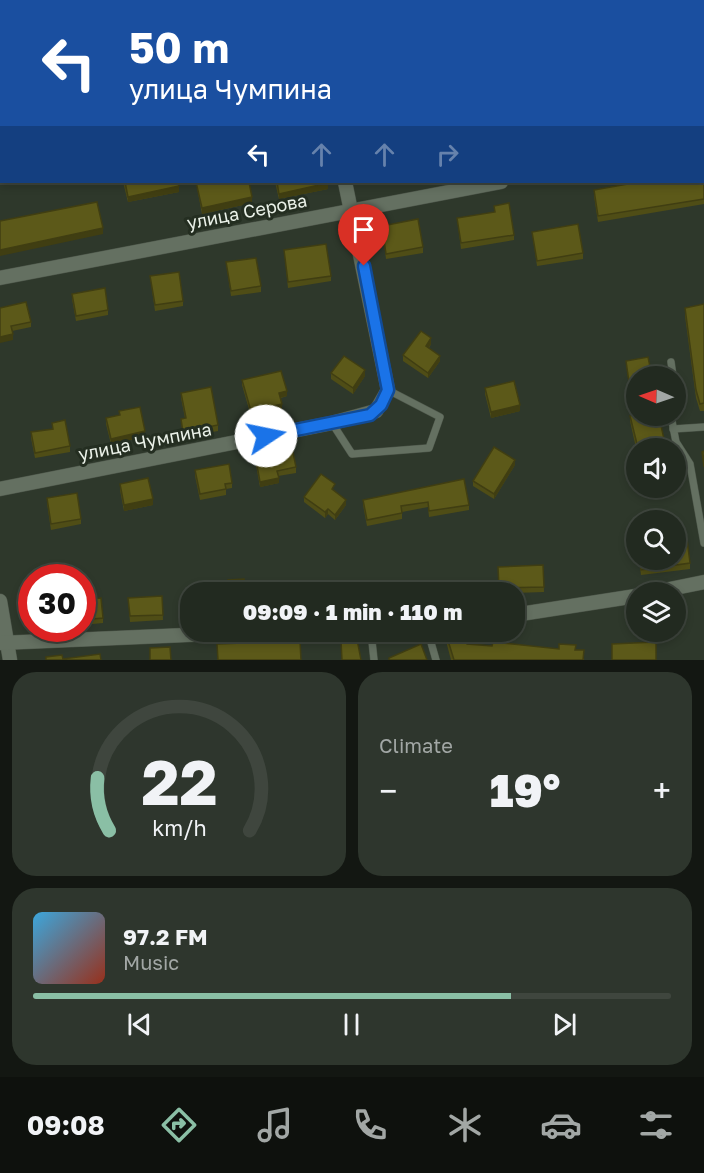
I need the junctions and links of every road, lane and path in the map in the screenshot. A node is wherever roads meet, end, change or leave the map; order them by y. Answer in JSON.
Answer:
{"nodes":[{"id":1,"x":345,"y":183,"type":"edge"},
{"id":2,"x":496,"y":183,"type":"edge"},
{"id":3,"x":351,"y":210,"type":"junction"},
{"id":4,"x":0,"y":278,"type":"edge"},
{"id":5,"x":671,"y":362,"type":"dead end"},
{"id":6,"x":672,"y":366,"type":"edge"},
{"id":7,"x":388,"y":390,"type":"junction"},
{"id":8,"x":332,"y":423,"type":"junction"},
{"id":9,"x":673,"y":426,"type":"edge"},
{"id":10,"x":704,"y":427,"type":"edge"},
{"id":11,"x":674,"y":429,"type":"junction"},
{"id":12,"x":0,"y":489,"type":"edge"},
{"id":13,"x":704,"y":543,"type":"edge"},
{"id":14,"x":704,"y":582,"type":"edge"},
{"id":15,"x":686,"y":586,"type":"edge"},
{"id":16,"x":626,"y":598,"type":"edge"},
{"id":17,"x":0,"y":602,"type":"edge"},
{"id":18,"x":525,"y":613,"type":"edge"},
{"id":19,"x":180,"y":635,"type":"edge"},
{"id":20,"x":372,"y":642,"type":"edge"},
{"id":21,"x":431,"y":642,"type":"edge"},
{"id":22,"x":3,"y":643,"type":"edge"},
{"id":23,"x":10,"y":660,"type":"edge"},
{"id":24,"x":374,"y":660,"type":"edge"},
{"id":25,"x":436,"y":660,"type":"edge"}],
"edges":[{"from":1,"to":3,"type":"street"},
{"from":2,"to":3,"type":"street","name":"улица Серова"},
{"from":3,"to":4,"type":"street","name":"улица Серова"},
{"from":3,"to":7,"type":"street"},
{"from":5,"to":6,"type":"lane"},
{"from":7,"to":8,"type":"street","name":"улица Чумпина"},
{"from":7,"to":8,"type":"lane"},
{"from":8,"to":12,"type":"street","name":"улица Чумпина"},
{"from":9,"to":11,"type":"lane"},
{"from":10,"to":11,"type":"lane"},
{"from":11,"to":13,"type":"lane"},
{"from":14,"to":15,"type":"street"},
{"from":16,"to":18,"type":"street"},
{"from":17,"to":22,"type":"street"},
{"from":19,"to":22,"type":"street"},
{"from":20,"to":24,"type":"lane"},
{"from":21,"to":25,"type":"lane"},
{"from":22,"to":23,"type":"street"}]}
